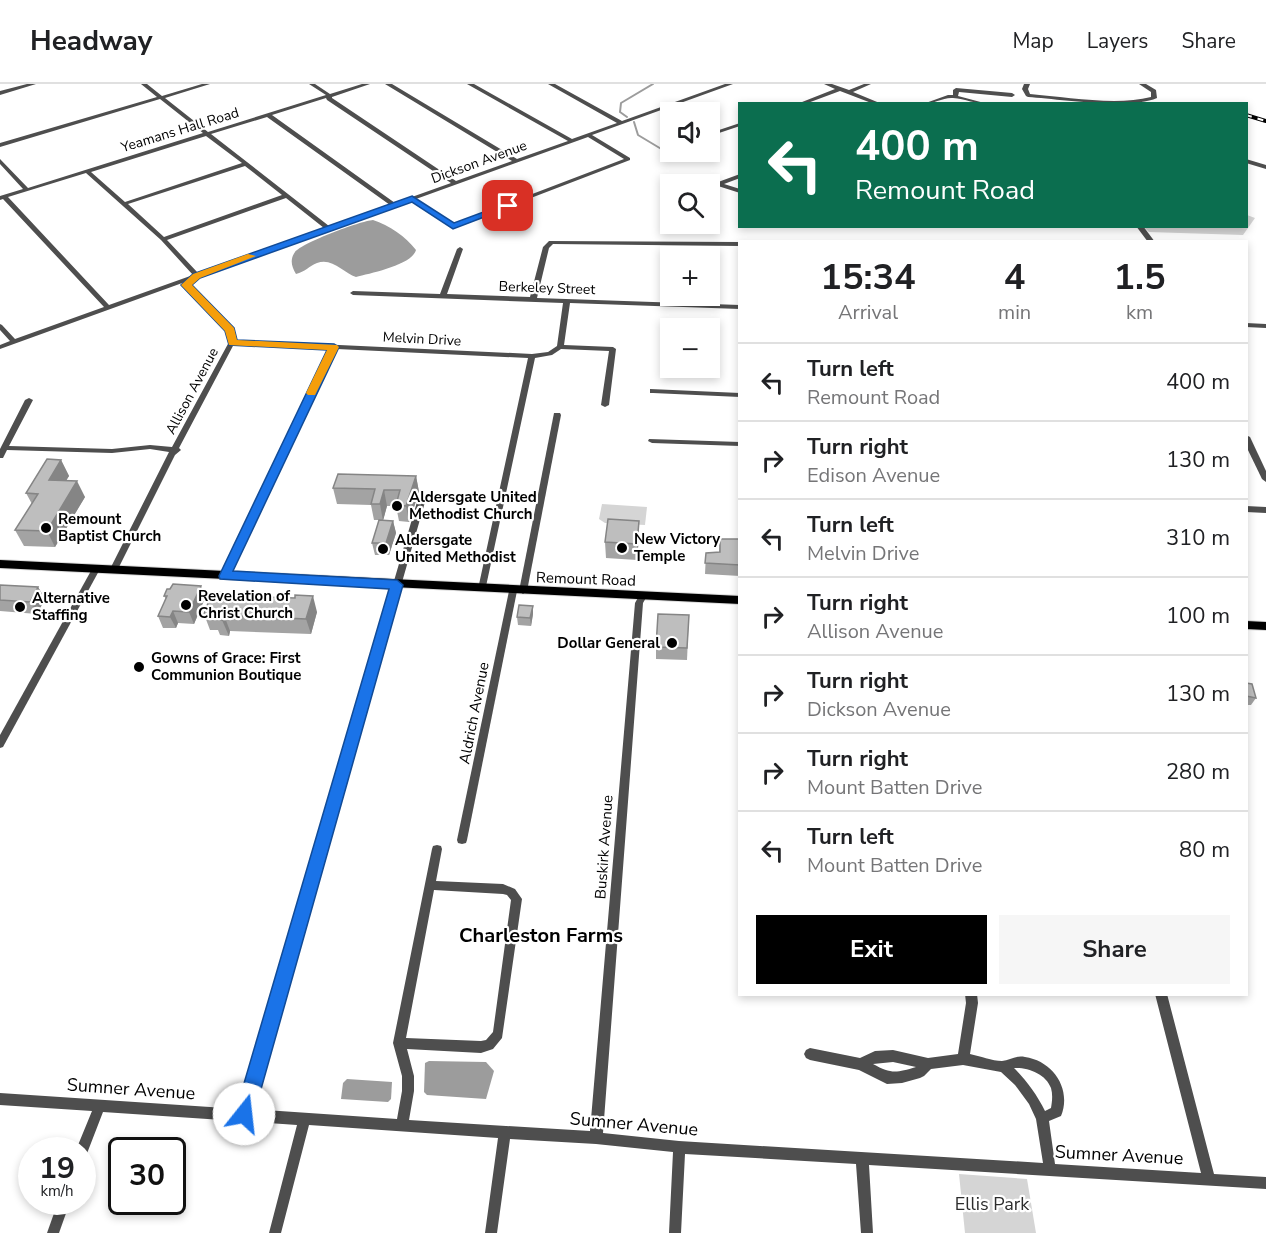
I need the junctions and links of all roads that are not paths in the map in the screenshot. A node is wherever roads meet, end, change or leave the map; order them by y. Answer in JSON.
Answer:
{"nodes":[{"id":1,"x":33,"y":84,"type":"edge"},
{"id":2,"x":144,"y":84,"type":"edge"},
{"id":3,"x":207,"y":84,"type":"edge"},
{"id":4,"x":312,"y":84,"type":"edge"},
{"id":5,"x":367,"y":84,"type":"edge"},
{"id":6,"x":388,"y":84,"type":"edge"},
{"id":7,"x":470,"y":84,"type":"edge"},
{"id":8,"x":551,"y":84,"type":"edge"},
{"id":9,"x":730,"y":84,"type":"edge"},
{"id":10,"x":827,"y":84,"type":"edge"},
{"id":11,"x":868,"y":84,"type":"edge"},
{"id":12,"x":1027,"y":84,"type":"edge"},
{"id":13,"x":1142,"y":84,"type":"edge"},
{"id":14,"x":840,"y":89,"type":"junction"},
{"id":15,"x":849,"y":92,"type":"junction"},
{"id":16,"x":0,"y":93,"type":"edge"},
{"id":17,"x":329,"y":95,"type":"junction"},
{"id":18,"x":1012,"y":95,"type":"dead end"},
{"id":19,"x":1028,"y":95,"type":"junction"},
{"id":20,"x":956,"y":96,"type":"junction"},
{"id":21,"x":161,"y":97,"type":"junction"},
{"id":22,"x":1151,"y":99,"type":"junction"},
{"id":23,"x":804,"y":102,"type":"edge"},
{"id":24,"x":875,"y":102,"type":"edge"},
{"id":25,"x":929,"y":102,"type":"edge"},
{"id":26,"x":978,"y":102,"type":"edge"},
{"id":27,"x":1024,"y":102,"type":"edge"},
{"id":28,"x":1110,"y":102,"type":"edge"},
{"id":29,"x":1158,"y":102,"type":"edge"},
{"id":30,"x":268,"y":115,"type":"junction"},
{"id":31,"x":621,"y":123,"type":"junction"},
{"id":32,"x":738,"y":125,"type":"edge"},
{"id":33,"x":720,"y":131,"type":"edge"},
{"id":34,"x":207,"y":134,"type":"junction"},
{"id":35,"x":588,"y":135,"type":"junction"},
{"id":36,"x":572,"y":141,"type":"junction"},
{"id":37,"x":0,"y":145,"type":"edge"},
{"id":38,"x":0,"y":161,"type":"edge"},
{"id":39,"x":516,"y":161,"type":"junction"},
{"id":40,"x":1248,"y":162,"type":"edge"},
{"id":41,"x":246,"y":164,"type":"junction"},
{"id":42,"x":1266,"y":167,"type":"edge"},
{"id":43,"x":87,"y":171,"type":"junction"},
{"id":44,"x":738,"y":177,"type":"edge"},
{"id":45,"x":455,"y":183,"type":"junction"},
{"id":46,"x":720,"y":183,"type":"edge"},
{"id":47,"x":720,"y":185,"type":"edge"},
{"id":48,"x":26,"y":189,"type":"junction"},
{"id":49,"x":738,"y":190,"type":"edge"},
{"id":50,"x":286,"y":196,"type":"junction"},
{"id":51,"x":2,"y":197,"type":"edge"},
{"id":52,"x":412,"y":199,"type":"junction"},
{"id":53,"x":123,"y":204,"type":"junction"},
{"id":54,"x":393,"y":204,"type":"junction"},
{"id":55,"x":1141,"y":228,"type":"edge"},
{"id":56,"x":329,"y":229,"type":"junction"},
{"id":57,"x":162,"y":238,"type":"junction"},
{"id":58,"x":1150,"y":240,"type":"edge"},
{"id":59,"x":738,"y":244,"type":"edge"},
{"id":60,"x":460,"y":249,"type":"dead end"},
{"id":61,"x":196,"y":276,"type":"junction"},
{"id":62,"x":353,"y":293,"type":"dead end"},
{"id":63,"x":443,"y":296,"type":"junction"},
{"id":64,"x":533,"y":299,"type":"junction"},
{"id":65,"x":567,"y":300,"type":"junction"},
{"id":66,"x":738,"y":307,"type":"edge"},
{"id":67,"x":108,"y":308,"type":"junction"},
{"id":68,"x":1248,"y":325,"type":"edge"},
{"id":69,"x":0,"y":326,"type":"edge"},
{"id":70,"x":1266,"y":326,"type":"edge"},
{"id":71,"x":14,"y":342,"type":"junction"},
{"id":72,"x":232,"y":342,"type":"junction"},
{"id":73,"x":0,"y":347,"type":"edge"},
{"id":74,"x":334,"y":347,"type":"junction"},
{"id":75,"x":560,"y":347,"type":"junction"},
{"id":76,"x":532,"y":356,"type":"junction"},
{"id":77,"x":653,"y":391,"type":"dead end"},
{"id":78,"x":738,"y":395,"type":"edge"},
{"id":79,"x":29,"y":400,"type":"dead end"},
{"id":80,"x":605,"y":405,"type":"dead end"},
{"id":81,"x":557,"y":415,"type":"dead end"},
{"id":82,"x":652,"y":441,"type":"dead end"},
{"id":83,"x":1248,"y":441,"type":"edge"},
{"id":84,"x":738,"y":444,"type":"edge"},
{"id":85,"x":6,"y":448,"type":"junction"},
{"id":86,"x":177,"y":450,"type":"junction"},
{"id":87,"x":0,"y":456,"type":"edge"},
{"id":88,"x":1266,"y":479,"type":"edge"},
{"id":89,"x":421,"y":501,"type":"dead end"},
{"id":90,"x":1248,"y":509,"type":"edge"},
{"id":91,"x":1266,"y":510,"type":"edge"},
{"id":92,"x":0,"y":564,"type":"edge"},
{"id":93,"x":114,"y":569,"type":"junction"},
{"id":94,"x":96,"y":570,"type":"junction"},
{"id":95,"x":225,"y":576,"type":"junction"},
{"id":96,"x":397,"y":585,"type":"junction"},
{"id":97,"x":482,"y":589,"type":"junction"},
{"id":98,"x":518,"y":591,"type":"junction"},
{"id":99,"x":643,"y":596,"type":"junction"},
{"id":100,"x":738,"y":600,"type":"edge"},
{"id":101,"x":1248,"y":625,"type":"edge"},
{"id":102,"x":1266,"y":626,"type":"edge"},
{"id":103,"x":0,"y":744,"type":"edge"},
{"id":104,"x":462,"y":840,"type":"dead end"},
{"id":105,"x":437,"y":849,"type":"dead end"},
{"id":106,"x":430,"y":885,"type":"junction"},
{"id":107,"x":971,"y":996,"type":"edge"},
{"id":108,"x":1162,"y":996,"type":"edge"},
{"id":109,"x":399,"y":1043,"type":"junction"},
{"id":110,"x":810,"y":1054,"type":"dead end"},
{"id":111,"x":963,"y":1059,"type":"junction"},
{"id":112,"x":860,"y":1064,"type":"junction"},
{"id":113,"x":928,"y":1064,"type":"junction"},
{"id":114,"x":1004,"y":1067,"type":"junction"},
{"id":115,"x":0,"y":1099,"type":"edge"},
{"id":116,"x":100,"y":1105,"type":"junction"},
{"id":117,"x":244,"y":1114,"type":"junction"},
{"id":118,"x":1042,"y":1118,"type":"junction"},
{"id":119,"x":304,"y":1120,"type":"junction"},
{"id":120,"x":402,"y":1126,"type":"junction"},
{"id":121,"x":505,"y":1133,"type":"junction"},
{"id":122,"x":88,"y":1137,"type":"edge"},
{"id":123,"x":596,"y":1138,"type":"junction"},
{"id":124,"x":679,"y":1147,"type":"junction"},
{"id":125,"x":862,"y":1158,"type":"junction"},
{"id":126,"x":1050,"y":1169,"type":"junction"},
{"id":127,"x":1209,"y":1178,"type":"junction"},
{"id":128,"x":1266,"y":1183,"type":"edge"},
{"id":129,"x":59,"y":1215,"type":"edge"},
{"id":130,"x":52,"y":1233,"type":"edge"},
{"id":131,"x":275,"y":1233,"type":"edge"},
{"id":132,"x":491,"y":1233,"type":"edge"},
{"id":133,"x":675,"y":1233,"type":"edge"},
{"id":134,"x":867,"y":1233,"type":"edge"}],
"edges":[{"from":1,"to":16,"type":"street"},
{"from":2,"to":21,"type":"street"},
{"from":3,"to":21,"type":"street"},
{"from":4,"to":17,"type":"street"},
{"from":5,"to":17,"type":"street","name":"Yeamans Hall Road"},
{"from":6,"to":39,"type":"street"},
{"from":7,"to":36,"type":"street"},
{"from":8,"to":31,"type":"street"},
{"from":9,"to":31,"type":"street","name":"Dickson Avenue"},
{"from":10,"to":14,"type":"street"},
{"from":11,"to":15,"type":"street"},
{"from":12,"to":19,"type":"street"},
{"from":13,"to":22,"type":"street"},
{"from":14,"to":15,"type":"street"},
{"from":14,"to":23,"type":"street"},
{"from":15,"to":24,"type":"street"},
{"from":17,"to":30,"type":"street","name":"Yeamans Hall Road"},
{"from":17,"to":45,"type":"street"},
{"from":18,"to":20,"type":"street"},
{"from":19,"to":27,"type":"street"},
{"from":19,"to":28,"type":"street"},
{"from":20,"to":25,"type":"street"},
{"from":20,"to":26,"type":"street"},
{"from":21,"to":34,"type":"street"},
{"from":21,"to":37,"type":"street"},
{"from":22,"to":28,"type":"street"},
{"from":22,"to":29,"type":"street"},
{"from":30,"to":34,"type":"street","name":"Yeamans Hall Road"},
{"from":30,"to":54,"type":"street"},
{"from":31,"to":35,"type":"street","name":"Dickson Avenue"},
{"from":32,"to":33,"type":"street"},
{"from":34,"to":41,"type":"street"},
{"from":34,"to":43,"type":"street","name":"Yeamans Hall Road"},
{"from":35,"to":36,"type":"street","name":"Dickson Avenue"},
{"from":35,"to":52,"type":"street"},
{"from":36,"to":39,"type":"street","name":"Dickson Avenue"},
{"from":38,"to":48,"type":"street"},
{"from":39,"to":45,"type":"street","name":"Dickson Avenue"},
{"from":40,"to":42,"type":"street"},
{"from":41,"to":50,"type":"street"},
{"from":41,"to":53,"type":"street"},
{"from":43,"to":48,"type":"street","name":"Yeamans Hall Road"},
{"from":43,"to":53,"type":"street"},
{"from":44,"to":46,"type":"street"},
{"from":45,"to":52,"type":"street","name":"Dickson Avenue"},
{"from":47,"to":49,"type":"street"},
{"from":48,"to":51,"type":"street","name":"Yeamans Hall Road"},
{"from":50,"to":56,"type":"street"},
{"from":50,"to":57,"type":"street"},
{"from":51,"to":67,"type":"street"},
{"from":52,"to":54,"type":"street","name":"Dickson Avenue"},
{"from":53,"to":57,"type":"street"},
{"from":54,"to":56,"type":"street","name":"Dickson Avenue"},
{"from":55,"to":58,"type":"street"},
{"from":56,"to":61,"type":"street","name":"Dickson Avenue"},
{"from":57,"to":61,"type":"street"},
{"from":59,"to":64,"type":"street"},
{"from":60,"to":63,"type":"street"},
{"from":61,"to":67,"type":"street","name":"Dickson Avenue"},
{"from":61,"to":72,"type":"street","name":"Allison Avenue"},
{"from":62,"to":63,"type":"street","name":"Berkeley Street"},
{"from":63,"to":64,"type":"street","name":"Berkeley Street"},
{"from":64,"to":65,"type":"street","name":"Berkeley Street"},
{"from":65,"to":66,"type":"street","name":"Berkeley Street"},
{"from":65,"to":75,"type":"street"},
{"from":67,"to":71,"type":"street","name":"Dickson Avenue"},
{"from":68,"to":70,"type":"street"},
{"from":69,"to":71,"type":"street"},
{"from":71,"to":73,"type":"street","name":"Dickson Avenue"},
{"from":72,"to":74,"type":"street","name":"Melvin Drive"},
{"from":72,"to":86,"type":"street","name":"Allison Avenue"},
{"from":74,"to":76,"type":"street","name":"Melvin Drive"},
{"from":74,"to":95,"type":"street"},
{"from":75,"to":76,"type":"street","name":"Melvin Drive"},
{"from":75,"to":80,"type":"street","name":"Melvin Drive"},
{"from":76,"to":97,"type":"street"},
{"from":77,"to":78,"type":"street"},
{"from":79,"to":85,"type":"street"},
{"from":81,"to":98,"type":"street","name":"Aldrich Avenue"},
{"from":82,"to":84,"type":"street"},
{"from":83,"to":88,"type":"street"},
{"from":85,"to":86,"type":"street"},
{"from":85,"to":87,"type":"street"},
{"from":86,"to":93,"type":"street","name":"Allison Avenue"},
{"from":89,"to":96,"type":"street"},
{"from":90,"to":91,"type":"street"},
{"from":92,"to":94,"type":"main road","name":"Remount Road"},
{"from":93,"to":94,"type":"main road","name":"Remount Road"},
{"from":93,"to":95,"type":"main road","name":"Remount Road"},
{"from":94,"to":103,"type":"street"},
{"from":95,"to":96,"type":"main road","name":"Remount Road"},
{"from":96,"to":97,"type":"main road","name":"Remount Road"},
{"from":96,"to":117,"type":"street"},
{"from":97,"to":98,"type":"main road","name":"Remount Road"},
{"from":98,"to":99,"type":"main road","name":"Remount Road"},
{"from":98,"to":104,"type":"street","name":"Aldrich Avenue"},
{"from":99,"to":100,"type":"main road","name":"Remount Road"},
{"from":99,"to":123,"type":"street","name":"Buskirk Avenue"},
{"from":101,"to":102,"type":"main road"},
{"from":105,"to":106,"type":"street"},
{"from":106,"to":109,"type":"street"},
{"from":106,"to":109,"type":"street"},
{"from":107,"to":111,"type":"street"},
{"from":108,"to":127,"type":"street"},
{"from":109,"to":120,"type":"street"},
{"from":110,"to":112,"type":"street"},
{"from":111,"to":113,"type":"street"},
{"from":111,"to":114,"type":"street"},
{"from":112,"to":113,"type":"street"},
{"from":112,"to":113,"type":"street"},
{"from":114,"to":118,"type":"street"},
{"from":114,"to":118,"type":"street"},
{"from":115,"to":116,"type":"street","name":"Sumner Avenue"},
{"from":116,"to":117,"type":"street","name":"Sumner Avenue"},
{"from":116,"to":122,"type":"street"},
{"from":117,"to":119,"type":"street","name":"Sumner Avenue"},
{"from":118,"to":126,"type":"street"},
{"from":119,"to":120,"type":"street","name":"Sumner Avenue"},
{"from":119,"to":131,"type":"street"},
{"from":120,"to":121,"type":"street","name":"Sumner Avenue"},
{"from":121,"to":123,"type":"street","name":"Sumner Avenue"},
{"from":121,"to":132,"type":"street"},
{"from":123,"to":124,"type":"street","name":"Sumner Avenue"},
{"from":124,"to":125,"type":"street","name":"Sumner Avenue"},
{"from":124,"to":133,"type":"street"},
{"from":125,"to":126,"type":"street","name":"Sumner Avenue"},
{"from":125,"to":134,"type":"street"},
{"from":126,"to":127,"type":"street","name":"Sumner Avenue"},
{"from":127,"to":128,"type":"street","name":"Sumner Avenue"},
{"from":129,"to":130,"type":"street"}]}
